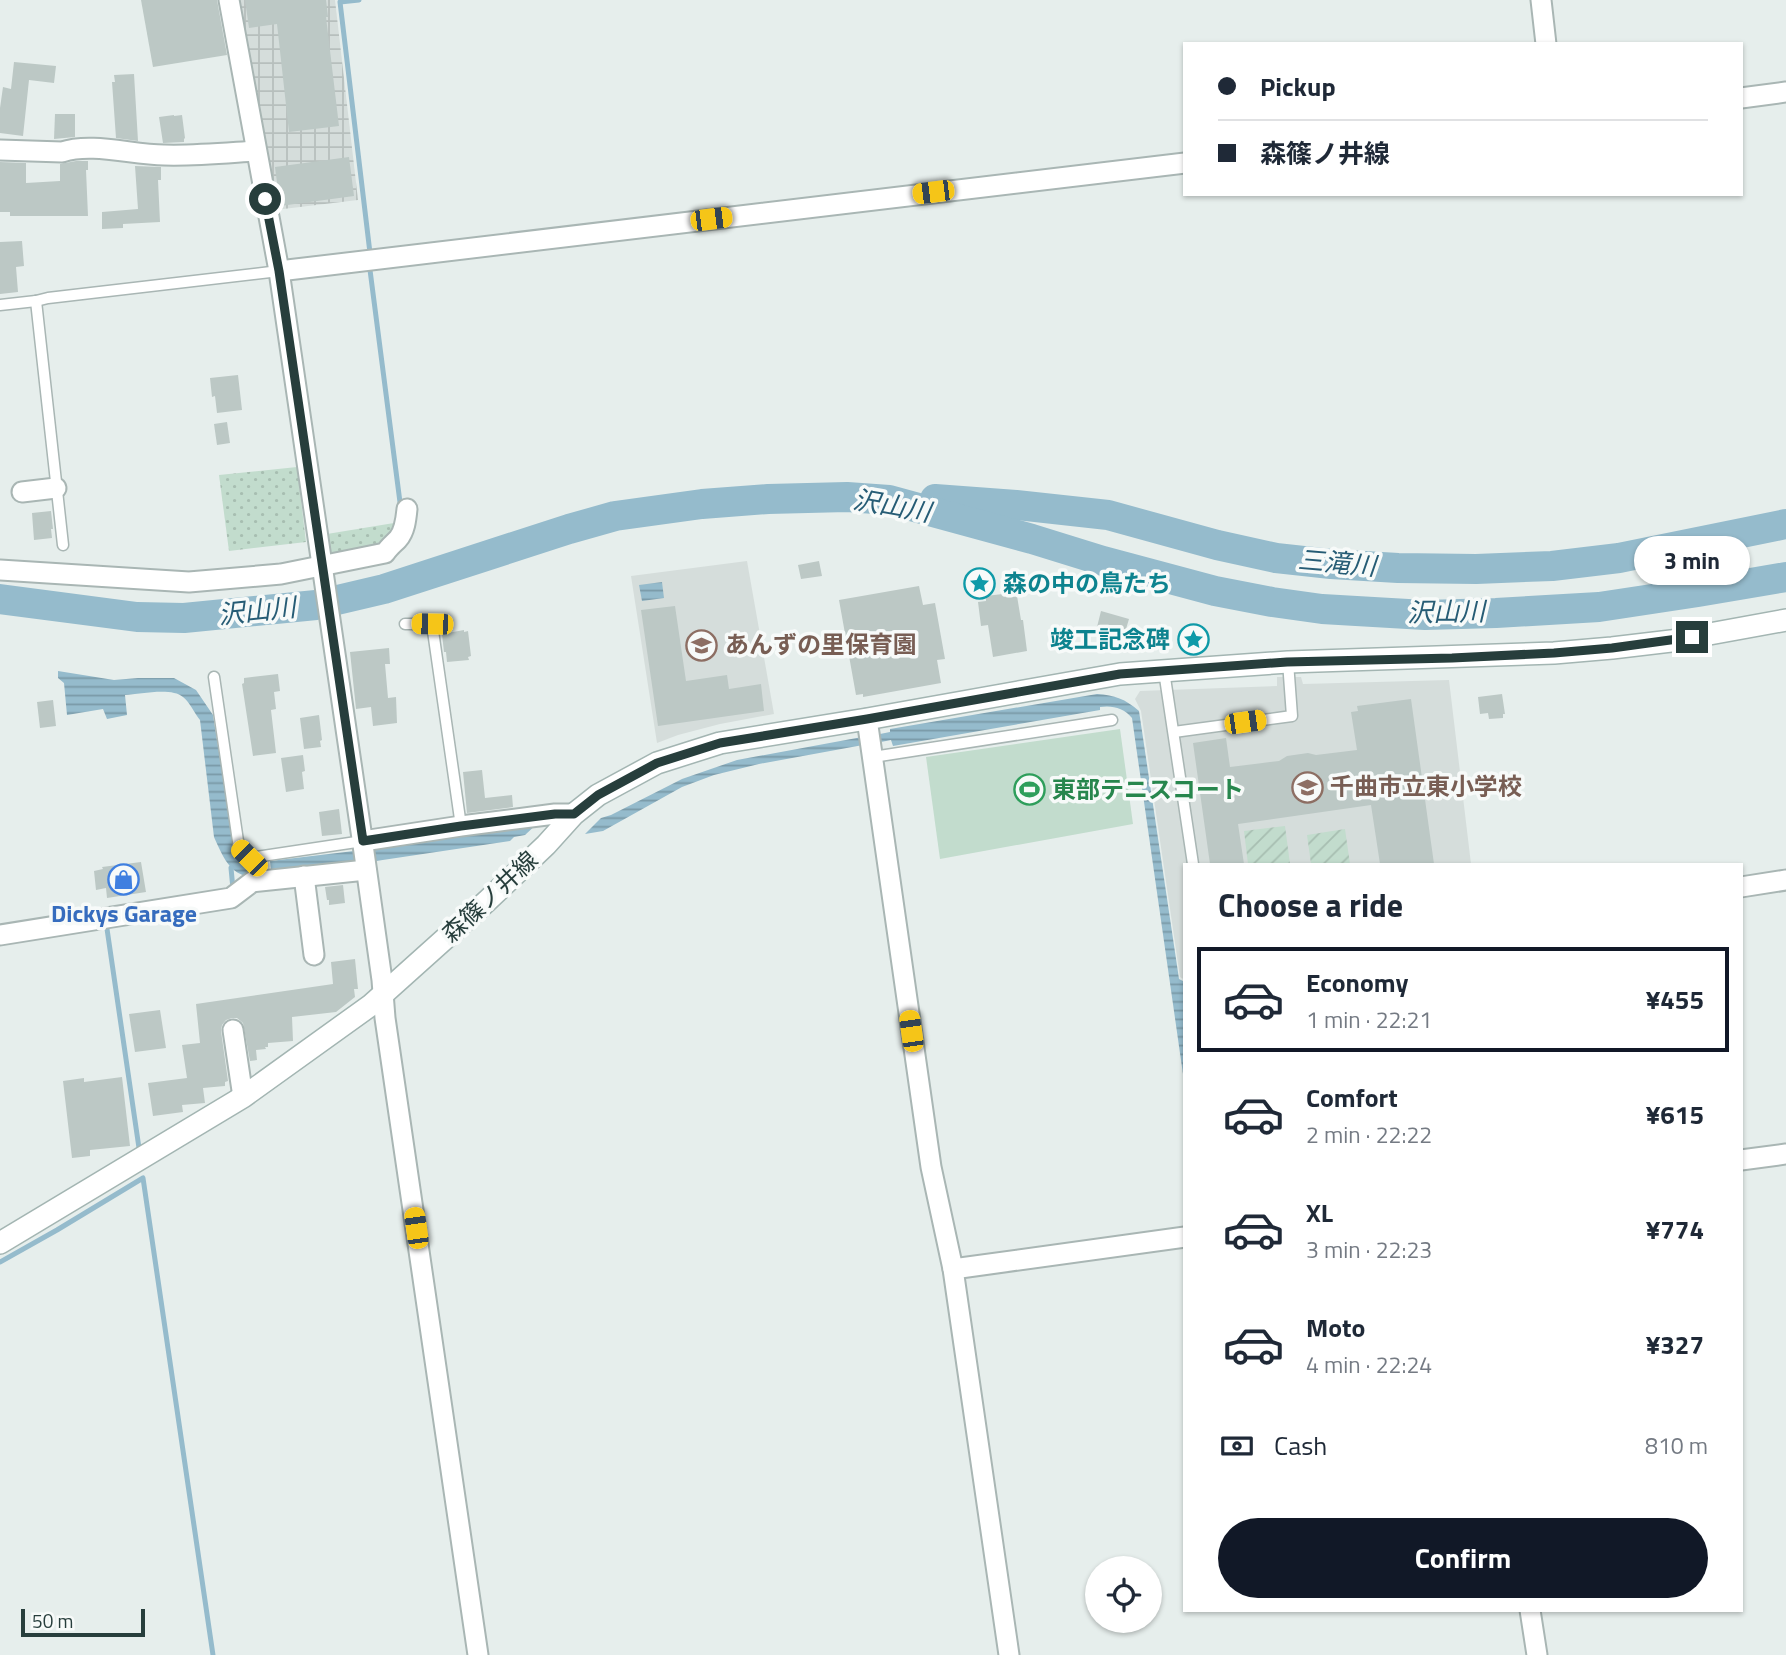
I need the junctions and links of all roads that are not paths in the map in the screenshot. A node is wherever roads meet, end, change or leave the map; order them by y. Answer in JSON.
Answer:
{"nodes":[{"id":1,"x":229,"y":0,"type":"edge"},
{"id":2,"x":1541,"y":0,"type":"edge"},
{"id":3,"x":1546,"y":42,"type":"edge"},
{"id":4,"x":1786,"y":92,"type":"edge"},
{"id":5,"x":1743,"y":98,"type":"edge"},
{"id":6,"x":0,"y":150,"type":"edge"},
{"id":7,"x":256,"y":151,"type":"junction"},
{"id":8,"x":1183,"y":163,"type":"edge"},
{"id":9,"x":279,"y":271,"type":"junction"},
{"id":10,"x":36,"y":301,"type":"junction"},
{"id":11,"x":0,"y":305,"type":"edge"},
{"id":12,"x":56,"y":488,"type":"junction"},
{"id":13,"x":22,"y":492,"type":"dead end"},
{"id":14,"x":407,"y":509,"type":"dead end"},
{"id":15,"x":63,"y":545,"type":"dead end"},
{"id":16,"x":322,"y":568,"type":"junction"},
{"id":17,"x":0,"y":570,"type":"edge"},
{"id":18,"x":1786,"y":620,"type":"edge"},
{"id":19,"x":405,"y":624,"type":"dead end"},
{"id":20,"x":1287,"y":662,"type":"junction"},
{"id":21,"x":1164,"y":671,"type":"junction"},
{"id":22,"x":214,"y":677,"type":"dead end"},
{"id":23,"x":867,"y":719,"type":"junction"},
{"id":24,"x":1112,"y":720,"type":"dead end"},
{"id":25,"x":1174,"y":732,"type":"junction"},
{"id":26,"x":873,"y":757,"type":"junction"},
{"id":27,"x":574,"y":814,"type":"junction"},
{"id":28,"x":461,"y":826,"type":"junction"},
{"id":29,"x":363,"y":843,"type":"junction"},
{"id":30,"x":1193,"y":863,"type":"edge"},
{"id":31,"x":366,"y":868,"type":"junction"},
{"id":32,"x":304,"y":876,"type":"junction"},
{"id":33,"x":1786,"y":880,"type":"edge"},
{"id":34,"x":1743,"y":887,"type":"edge"},
{"id":35,"x":0,"y":935,"type":"edge"},
{"id":36,"x":314,"y":955,"type":"dead end"},
{"id":37,"x":382,"y":995,"type":"junction"},
{"id":38,"x":233,"y":1030,"type":"dead end"},
{"id":39,"x":243,"y":1097,"type":"junction"},
{"id":40,"x":1786,"y":1154,"type":"edge"},
{"id":41,"x":1743,"y":1160,"type":"edge"},
{"id":42,"x":1183,"y":1237,"type":"edge"},
{"id":43,"x":0,"y":1243,"type":"edge"},
{"id":44,"x":953,"y":1269,"type":"junction"},
{"id":45,"x":1530,"y":1612,"type":"edge"},
{"id":46,"x":478,"y":1655,"type":"edge"},
{"id":47,"x":1009,"y":1655,"type":"edge"},
{"id":48,"x":1537,"y":1655,"type":"edge"}],
"edges":[{"from":1,"to":7,"type":"street"},
{"from":2,"to":3,"type":"street"},
{"from":4,"to":5,"type":"street"},
{"from":6,"to":7,"type":"street"},
{"from":7,"to":9,"type":"street"},
{"from":8,"to":9,"type":"street"},
{"from":9,"to":10,"type":"lane"},
{"from":9,"to":16,"type":"street"},
{"from":10,"to":11,"type":"lane"},
{"from":10,"to":12,"type":"lane"},
{"from":12,"to":13,"type":"street"},
{"from":12,"to":15,"type":"lane"},
{"from":14,"to":16,"type":"street"},
{"from":16,"to":17,"type":"street"},
{"from":16,"to":29,"type":"street"},
{"from":18,"to":20,"type":"main road","name":"森篠ノ井線"},
{"from":19,"to":28,"type":"lane"},
{"from":20,"to":21,"type":"main road","name":"森篠ノ井線"},
{"from":20,"to":25,"type":"lane"},
{"from":21,"to":23,"type":"main road","name":"森篠ノ井線"},
{"from":21,"to":25,"type":"lane"},
{"from":22,"to":29,"type":"lane"},
{"from":23,"to":26,"type":"street"},
{"from":23,"to":27,"type":"main road","name":"森篠ノ井線"},
{"from":24,"to":26,"type":"lane"},
{"from":25,"to":30,"type":"lane"},
{"from":26,"to":44,"type":"street"},
{"from":27,"to":28,"type":"street"},
{"from":27,"to":37,"type":"main road","name":"森篠ノ井線"},
{"from":28,"to":29,"type":"street"},
{"from":29,"to":31,"type":"street"},
{"from":31,"to":32,"type":"street"},
{"from":31,"to":37,"type":"street"},
{"from":32,"to":35,"type":"street"},
{"from":32,"to":36,"type":"street"},
{"from":33,"to":34,"type":"street"},
{"from":37,"to":39,"type":"main road","name":"森篠ノ井線"},
{"from":37,"to":46,"type":"street"},
{"from":38,"to":39,"type":"street"},
{"from":39,"to":43,"type":"main road","name":"森篠ノ井線"},
{"from":40,"to":41,"type":"street"},
{"from":42,"to":44,"type":"street"},
{"from":44,"to":47,"type":"street"},
{"from":45,"to":48,"type":"street"}]}
